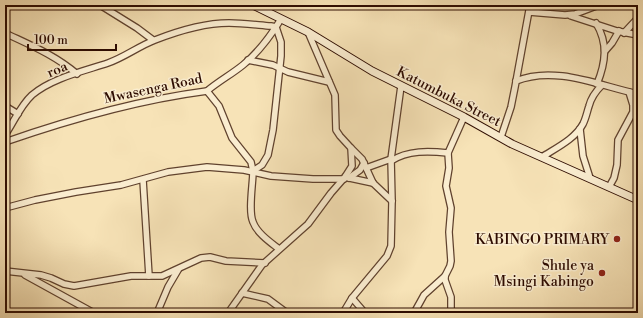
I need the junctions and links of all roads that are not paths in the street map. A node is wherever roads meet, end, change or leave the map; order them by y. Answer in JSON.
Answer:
{"nodes":[{"id":1,"x":100,"y":5,"type":"edge"},
{"id":2,"x":253,"y":5,"type":"edge"},
{"id":3,"x":530,"y":5,"type":"edge"},
{"id":4,"x":599,"y":5,"type":"edge"},
{"id":5,"x":268,"y":8,"type":"edge"},
{"id":6,"x":528,"y":12,"type":"junction"},
{"id":7,"x":569,"y":15,"type":"junction"},
{"id":8,"x":638,"y":18,"type":"edge"},
{"id":9,"x":281,"y":19,"type":"junction"},
{"id":10,"x":596,"y":23,"type":"junction"},
{"id":11,"x":276,"y":27,"type":"junction"},
{"id":12,"x":308,"y":32,"type":"junction"},
{"id":13,"x":622,"y":32,"type":"junction"},
{"id":14,"x":5,"y":33,"type":"edge"},
{"id":15,"x":638,"y":35,"type":"edge"},
{"id":16,"x":153,"y":40,"type":"junction"},
{"id":17,"x":605,"y":51,"type":"junction"},
{"id":18,"x":248,"y":60,"type":"junction"},
{"id":19,"x":280,"y":68,"type":"junction"},
{"id":20,"x":77,"y":74,"type":"junction"},
{"id":21,"x":516,"y":81,"type":"junction"},
{"id":22,"x":329,"y":82,"type":"junction"},
{"id":23,"x":600,"y":84,"type":"junction"},
{"id":24,"x":401,"y":86,"type":"junction"},
{"id":25,"x":208,"y":91,"type":"junction"},
{"id":26,"x":629,"y":92,"type":"junction"},
{"id":27,"x":638,"y":94,"type":"edge"},
{"id":28,"x":5,"y":106,"type":"edge"},
{"id":29,"x":636,"y":108,"type":"edge"},
{"id":30,"x":18,"y":114,"type":"junction"},
{"id":31,"x":464,"y":117,"type":"junction"},
{"id":32,"x":580,"y":129,"type":"junction"},
{"id":33,"x":5,"y":135,"type":"edge"},
{"id":34,"x":501,"y":137,"type":"junction"},
{"id":35,"x":5,"y":142,"type":"edge"},
{"id":36,"x":351,"y":148,"type":"junction"},
{"id":37,"x":448,"y":153,"type":"junction"},
{"id":38,"x":542,"y":157,"type":"junction"},
{"id":39,"x":391,"y":160,"type":"junction"},
{"id":40,"x":365,"y":166,"type":"junction"},
{"id":41,"x":254,"y":171,"type":"junction"},
{"id":42,"x":346,"y":178,"type":"junction"},
{"id":43,"x":590,"y":178,"type":"junction"},
{"id":44,"x":143,"y":180,"type":"junction"},
{"id":45,"x":373,"y":183,"type":"junction"},
{"id":46,"x":609,"y":187,"type":"junction"},
{"id":47,"x":638,"y":200,"type":"edge"},
{"id":48,"x":392,"y":201,"type":"junction"},
{"id":49,"x":5,"y":208,"type":"edge"},
{"id":50,"x":279,"y":250,"type":"junction"},
{"id":51,"x":265,"y":262,"type":"junction"},
{"id":52,"x":178,"y":269,"type":"junction"},
{"id":53,"x":5,"y":271,"type":"edge"},
{"id":54,"x":22,"y":274,"type":"junction"},
{"id":55,"x":149,"y":276,"type":"junction"},
{"id":56,"x":445,"y":276,"type":"junction"},
{"id":57,"x":242,"y":293,"type":"junction"},
{"id":58,"x":352,"y":298,"type":"junction"},
{"id":59,"x":94,"y":313,"type":"edge"},
{"id":60,"x":157,"y":313,"type":"edge"},
{"id":61,"x":228,"y":313,"type":"edge"},
{"id":62,"x":287,"y":313,"type":"edge"},
{"id":63,"x":343,"y":313,"type":"edge"},
{"id":64,"x":365,"y":313,"type":"edge"},
{"id":65,"x":414,"y":313,"type":"edge"},
{"id":66,"x":451,"y":313,"type":"edge"}],
"edges":[{"from":1,"to":16,"type":"street"},
{"from":2,"to":5,"type":"main road","name":"Katumbuka Street"},
{"from":3,"to":6,"type":"street"},
{"from":4,"to":7,"type":"street"},
{"from":5,"to":9,"type":"main road","name":"Katumbuka Street"},
{"from":6,"to":7,"type":"street"},
{"from":6,"to":21,"type":"street"},
{"from":7,"to":10,"type":"street"},
{"from":8,"to":13,"type":"street"},
{"from":9,"to":11,"type":"street","name":"Mwasenga Road"},
{"from":9,"to":12,"type":"main road","name":"Katumbuka Street"},
{"from":10,"to":13,"type":"street"},
{"from":10,"to":17,"type":"street"},
{"from":11,"to":16,"type":"street","name":"roa"},
{"from":11,"to":18,"type":"street","name":"Mwasenga Road"},
{"from":11,"to":19,"type":"street"},
{"from":12,"to":22,"type":"street"},
{"from":12,"to":24,"type":"main road","name":"Katumbuka Street"},
{"from":13,"to":15,"type":"street"},
{"from":13,"to":17,"type":"street"},
{"from":14,"to":20,"type":"street"},
{"from":16,"to":20,"type":"street","name":"roa"},
{"from":17,"to":23,"type":"street"},
{"from":18,"to":19,"type":"street"},
{"from":18,"to":25,"type":"street","name":"Mwasenga Road"},
{"from":19,"to":22,"type":"street"},
{"from":19,"to":41,"type":"street"},
{"from":20,"to":30,"type":"street","name":"roa"},
{"from":21,"to":23,"type":"street"},
{"from":21,"to":34,"type":"street"},
{"from":22,"to":36,"type":"street"},
{"from":23,"to":26,"type":"street"},
{"from":23,"to":32,"type":"street"},
{"from":24,"to":31,"type":"main road","name":"Katumbuka Street"},
{"from":24,"to":39,"type":"street"},
{"from":25,"to":35,"type":"street","name":"Mwasenga Road"},
{"from":25,"to":41,"type":"street"},
{"from":26,"to":27,"type":"street"},
{"from":26,"to":29,"type":"street"},
{"from":28,"to":30,"type":"street"},
{"from":29,"to":46,"type":"street"},
{"from":30,"to":33,"type":"street","name":"roa"},
{"from":31,"to":34,"type":"main road","name":"Katumbuka Street"},
{"from":31,"to":37,"type":"street"},
{"from":32,"to":38,"type":"street"},
{"from":32,"to":43,"type":"street"},
{"from":34,"to":38,"type":"main road","name":"Katumbuka Street"},
{"from":36,"to":40,"type":"street"},
{"from":36,"to":42,"type":"street"},
{"from":37,"to":39,"type":"street"},
{"from":37,"to":56,"type":"street"},
{"from":38,"to":43,"type":"main road","name":"Katumbuka Street"},
{"from":39,"to":40,"type":"street"},
{"from":39,"to":48,"type":"street"},
{"from":40,"to":42,"type":"street"},
{"from":40,"to":45,"type":"street"},
{"from":41,"to":42,"type":"street"},
{"from":41,"to":44,"type":"street"},
{"from":41,"to":50,"type":"street"},
{"from":42,"to":45,"type":"street"},
{"from":42,"to":50,"type":"street"},
{"from":43,"to":46,"type":"main road","name":"Katumbuka Street"},
{"from":44,"to":49,"type":"street"},
{"from":44,"to":55,"type":"street"},
{"from":45,"to":48,"type":"street"},
{"from":46,"to":47,"type":"main road","name":"Katumbuka Street"},
{"from":48,"to":58,"type":"street"},
{"from":50,"to":51,"type":"street"},
{"from":51,"to":52,"type":"street"},
{"from":51,"to":57,"type":"street"},
{"from":52,"to":55,"type":"street"},
{"from":52,"to":60,"type":"street"},
{"from":53,"to":54,"type":"street"},
{"from":54,"to":55,"type":"street"},
{"from":54,"to":59,"type":"street"},
{"from":56,"to":65,"type":"street"},
{"from":56,"to":66,"type":"street"},
{"from":57,"to":61,"type":"street"},
{"from":57,"to":62,"type":"street"},
{"from":58,"to":63,"type":"street"},
{"from":58,"to":64,"type":"street"}]}
